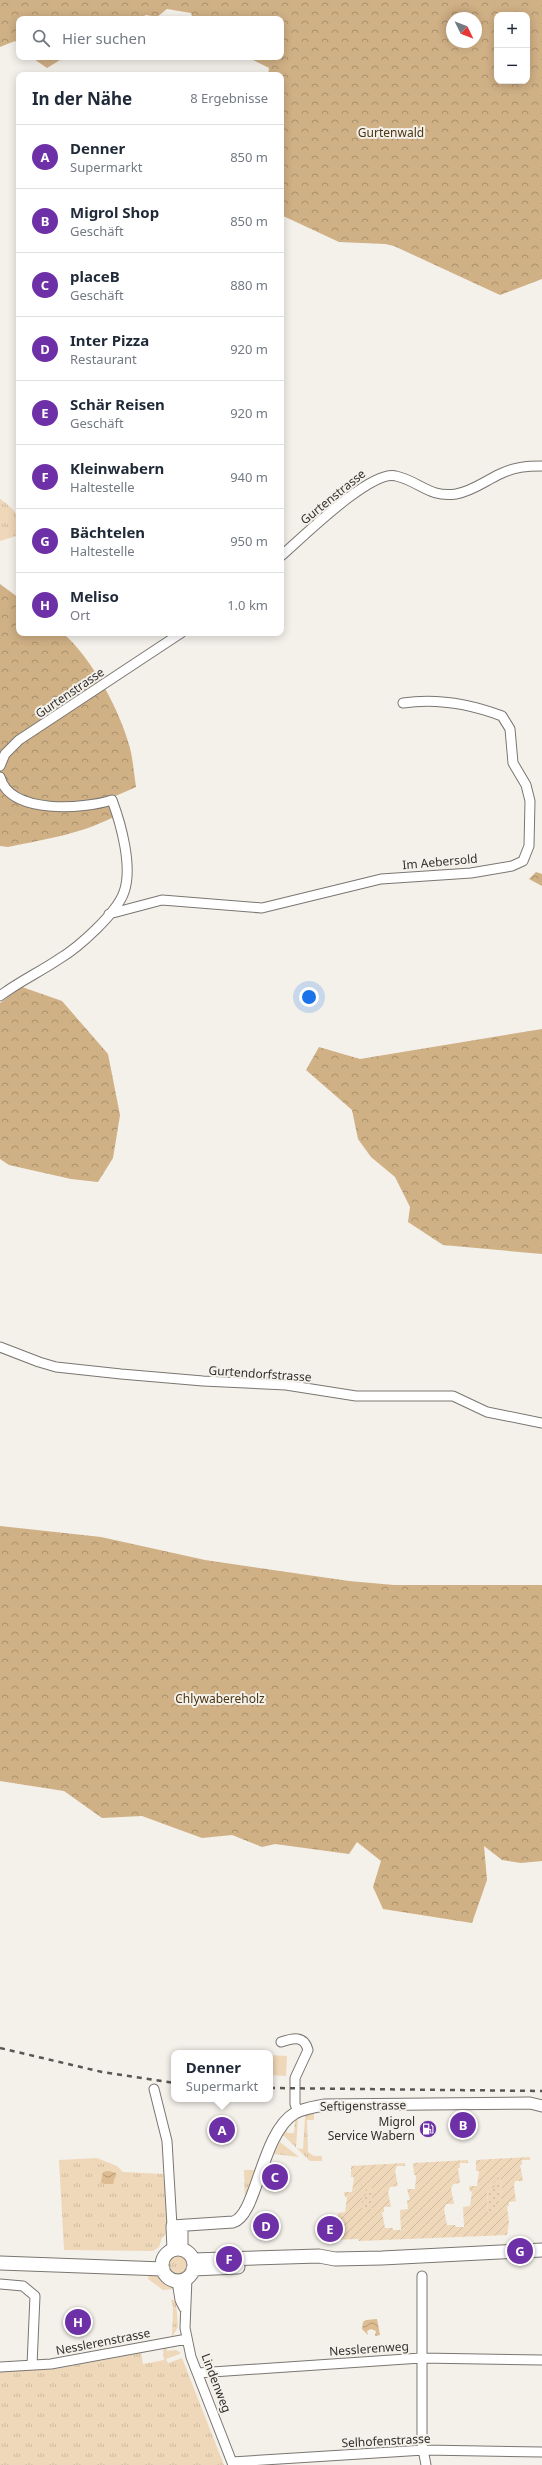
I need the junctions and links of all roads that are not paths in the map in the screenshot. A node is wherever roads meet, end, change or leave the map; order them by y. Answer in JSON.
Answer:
{"nodes":[{"id":1,"x":542,"y":466,"type":"edge"},
{"id":2,"x":284,"y":553,"type":"edge"},
{"id":3,"x":176,"y":636,"type":"edge"},
{"id":4,"x":403,"y":703,"type":"dead end"},
{"id":5,"x":0,"y":766,"type":"edge"},
{"id":6,"x":0,"y":777,"type":"edge"},
{"id":7,"x":109,"y":914,"type":"junction"},
{"id":8,"x":0,"y":996,"type":"edge"},
{"id":9,"x":0,"y":1347,"type":"edge"},
{"id":10,"x":542,"y":1423,"type":"edge"},
{"id":11,"x":281,"y":2042,"type":"dead end"},
{"id":12,"x":154,"y":2089,"type":"dead end"},
{"id":13,"x":542,"y":2106,"type":"edge"},
{"id":14,"x":298,"y":2112,"type":"junction"},
{"id":15,"x":177,"y":2226,"type":"junction"},
{"id":16,"x":178,"y":2250,"type":"junction"},
{"id":17,"x":542,"y":2250,"type":"edge"},
{"id":18,"x":0,"y":2263,"type":"edge"},
{"id":19,"x":163,"y":2265,"type":"junction"},
{"id":20,"x":187,"y":2272,"type":"junction"},
{"id":21,"x":422,"y":2276,"type":"dead end"},
{"id":22,"x":0,"y":2284,"type":"edge"},
{"id":23,"x":187,"y":2339,"type":"junction"},
{"id":24,"x":421,"y":2358,"type":"junction"},
{"id":25,"x":542,"y":2360,"type":"edge"},
{"id":26,"x":32,"y":2364,"type":"junction"},
{"id":27,"x":0,"y":2367,"type":"edge"},
{"id":28,"x":198,"y":2372,"type":"junction"},
{"id":29,"x":424,"y":2450,"type":"junction"},
{"id":30,"x":542,"y":2452,"type":"edge"},
{"id":31,"x":232,"y":2464,"type":"edge"},
{"id":32,"x":426,"y":2465,"type":"edge"}],
"edges":[{"from":1,"to":2,"type":"street","name":"Gurtenstrasse"},
{"from":3,"to":5,"type":"street","name":"Gurtenstrasse"},
{"from":4,"to":7,"type":"street","name":"Im Aebersold"},
{"from":6,"to":7,"type":"street"},
{"from":7,"to":8,"type":"street"},
{"from":9,"to":10,"type":"street","name":"Gurtendorfstrasse"},
{"from":11,"to":14,"type":"street"},
{"from":12,"to":15,"type":"street"},
{"from":13,"to":14,"type":"street","name":"Seftigenstrasse"},
{"from":14,"to":15,"type":"street","name":"Seftigenstrasse"},
{"from":15,"to":16,"type":"street"},
{"from":16,"to":19,"type":"main road"},
{"from":16,"to":20,"type":"main road"},
{"from":17,"to":20,"type":"main road"},
{"from":18,"to":19,"type":"main road"},
{"from":19,"to":20,"type":"main road"},
{"from":20,"to":23,"type":"street","name":"Lindenweg"},
{"from":21,"to":24,"type":"street"},
{"from":22,"to":26,"type":"street"},
{"from":23,"to":26,"type":"street","name":"Nesslerenstrasse"},
{"from":23,"to":28,"type":"street","name":"Lindenweg"},
{"from":24,"to":25,"type":"street","name":"Nesslerenweg"},
{"from":24,"to":28,"type":"street","name":"Nesslerenweg"},
{"from":24,"to":29,"type":"street"},
{"from":26,"to":27,"type":"street","name":"Nesslerenstrasse"},
{"from":28,"to":31,"type":"street","name":"Lindenweg"},
{"from":29,"to":30,"type":"street","name":"Selhofenstrasse"},
{"from":29,"to":31,"type":"street","name":"Selhofenstrasse"},
{"from":29,"to":32,"type":"street"}]}
